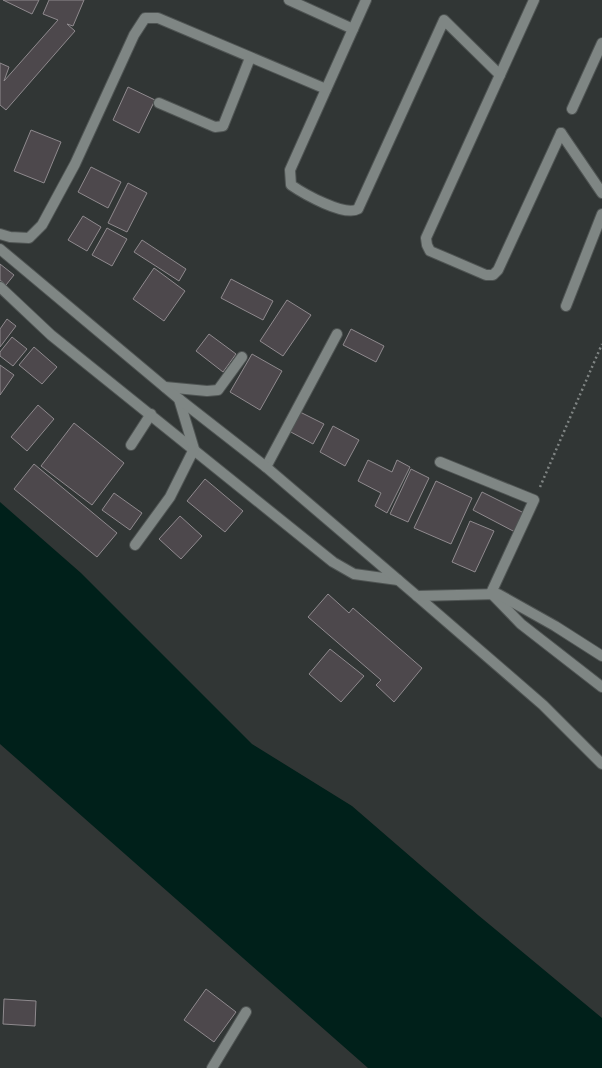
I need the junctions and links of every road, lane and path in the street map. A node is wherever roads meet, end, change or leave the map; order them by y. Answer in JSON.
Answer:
{"nodes":[{"id":1,"x":289,"y":0,"type":"edge"},
{"id":2,"x":366,"y":0,"type":"edge"},
{"id":3,"x":534,"y":0,"type":"edge"},
{"id":4,"x":353,"y":29,"type":"junction"},
{"id":5,"x":602,"y":43,"type":"edge"},
{"id":6,"x":250,"y":58,"type":"junction"},
{"id":7,"x":500,"y":75,"type":"junction"},
{"id":8,"x":326,"y":90,"type":"junction"},
{"id":9,"x":159,"y":103,"type":"dead end"},
{"id":10,"x":572,"y":108,"type":"dead end"},
{"id":11,"x":602,"y":193,"type":"edge"},
{"id":12,"x":602,"y":214,"type":"edge"},
{"id":13,"x":0,"y":234,"type":"edge"},
{"id":14,"x":0,"y":249,"type":"edge"},
{"id":15,"x":0,"y":287,"type":"edge"},
{"id":16,"x":566,"y":306,"type":"dead end"},
{"id":17,"x":337,"y":334,"type":"dead end"},
{"id":18,"x":602,"y":344,"type":"edge"},
{"id":19,"x":242,"y":357,"type":"dead end"},
{"id":20,"x":165,"y":387,"type":"junction"},
{"id":21,"x":179,"y":399,"type":"junction"},
{"id":22,"x":151,"y":414,"type":"junction"},
{"id":23,"x":131,"y":445,"type":"dead end"},
{"id":24,"x":194,"y":449,"type":"junction"},
{"id":25,"x":440,"y":462,"type":"dead end"},
{"id":26,"x":266,"y":466,"type":"junction"},
{"id":27,"x":534,"y":500,"type":"junction"},
{"id":28,"x":135,"y":545,"type":"dead end"},
{"id":29,"x":398,"y":580,"type":"junction"},
{"id":30,"x":491,"y":593,"type":"junction"},
{"id":31,"x":417,"y":596,"type":"junction"},
{"id":32,"x":602,"y":656,"type":"edge"},
{"id":33,"x":602,"y":687,"type":"edge"},
{"id":34,"x":602,"y":764,"type":"edge"},
{"id":35,"x":246,"y":1012,"type":"dead end"},
{"id":36,"x":212,"y":1068,"type":"edge"}],
"edges":[{"from":1,"to":4,"type":"street"},
{"from":2,"to":4,"type":"street"},
{"from":3,"to":7,"type":"street"},
{"from":4,"to":8,"type":"street"},
{"from":5,"to":10,"type":"street"},
{"from":6,"to":8,"type":"street"},
{"from":6,"to":9,"type":"street"},
{"from":6,"to":13,"type":"street"},
{"from":7,"to":8,"type":"street"},
{"from":7,"to":11,"type":"street"},
{"from":12,"to":16,"type":"street"},
{"from":14,"to":20,"type":"street"},
{"from":15,"to":22,"type":"street"},
{"from":17,"to":26,"type":"street"},
{"from":18,"to":27,"type":"path"},
{"from":19,"to":20,"type":"street"},
{"from":20,"to":21,"type":"street"},
{"from":21,"to":24,"type":"street"},
{"from":21,"to":26,"type":"street"},
{"from":22,"to":23,"type":"street"},
{"from":22,"to":24,"type":"street"},
{"from":24,"to":28,"type":"street"},
{"from":24,"to":29,"type":"street"},
{"from":25,"to":27,"type":"street"},
{"from":26,"to":29,"type":"street"},
{"from":27,"to":30,"type":"street"},
{"from":29,"to":31,"type":"street"},
{"from":30,"to":31,"type":"street"},
{"from":30,"to":32,"type":"street"},
{"from":30,"to":33,"type":"street"},
{"from":31,"to":34,"type":"street"},
{"from":35,"to":36,"type":"street"}]}
